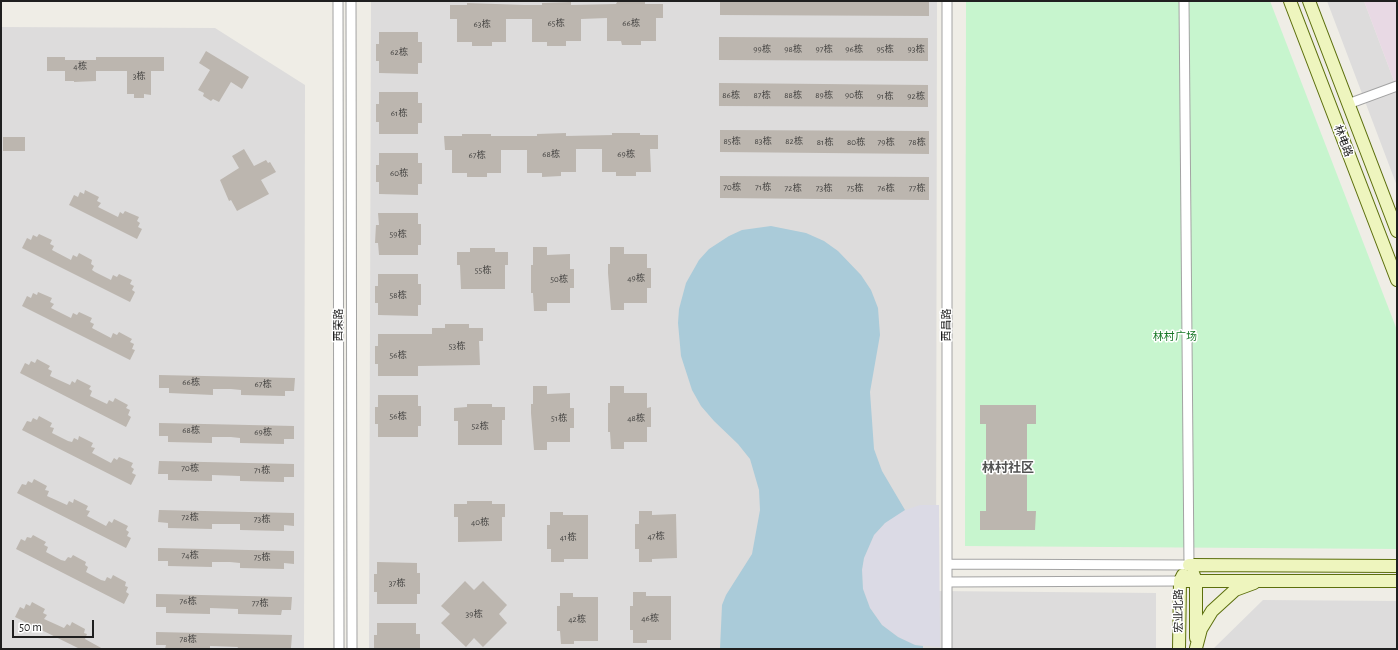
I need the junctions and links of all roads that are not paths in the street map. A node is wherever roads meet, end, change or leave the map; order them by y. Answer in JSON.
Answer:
{"nodes":[{"id":1,"x":338,"y":1,"type":"edge"},
{"id":2,"x":351,"y":1,"type":"edge"},
{"id":3,"x":947,"y":1,"type":"edge"},
{"id":4,"x":1184,"y":1,"type":"edge"},
{"id":5,"x":1290,"y":1,"type":"edge"},
{"id":6,"x":1309,"y":1,"type":"edge"},
{"id":7,"x":1397,"y":86,"type":"edge"},
{"id":8,"x":1348,"y":104,"type":"junction"},
{"id":9,"x":1397,"y":231,"type":"edge"},
{"id":10,"x":1397,"y":280,"type":"edge"},
{"id":11,"x":947,"y":564,"type":"junction"},
{"id":12,"x":1188,"y":565,"type":"junction"},
{"id":13,"x":1397,"y":566,"type":"edge"},
{"id":14,"x":1275,"y":580,"type":"junction"},
{"id":15,"x":1180,"y":581,"type":"junction"},
{"id":16,"x":1196,"y":581,"type":"junction"},
{"id":17,"x":1397,"y":581,"type":"edge"},
{"id":18,"x":947,"y":582,"type":"junction"},
{"id":19,"x":340,"y":649,"type":"edge"},
{"id":20,"x":352,"y":649,"type":"edge"},
{"id":21,"x":947,"y":649,"type":"edge"},
{"id":22,"x":1179,"y":649,"type":"edge"},
{"id":23,"x":1196,"y":649,"type":"edge"}],
"edges":[{"from":1,"to":19,"type":"street","name":"西荣路"},
{"from":2,"to":20,"type":"street","name":"西荣路"},
{"from":3,"to":11,"type":"street","name":"西昌路"},
{"from":4,"to":12,"type":"street"},
{"from":5,"to":10,"type":"main road","name":"林电路"},
{"from":6,"to":8,"type":"main road","name":"林电路"},
{"from":7,"to":8,"type":"street"},
{"from":8,"to":9,"type":"main road","name":"林电路"},
{"from":11,"to":12,"type":"street"},
{"from":11,"to":18,"type":"street","name":"西昌路"},
{"from":12,"to":13,"type":"main road"},
{"from":12,"to":15,"type":"main road","name":"宏业北路"},
{"from":12,"to":16,"type":"main road","name":"宏业北路"},
{"from":14,"to":16,"type":"main road"},
{"from":14,"to":17,"type":"main road"},
{"from":14,"to":23,"type":"main road"},
{"from":15,"to":16,"type":"main road"},
{"from":15,"to":18,"type":"street"},
{"from":15,"to":22,"type":"main road","name":"宏业北路"},
{"from":16,"to":23,"type":"main road","name":"宏业北路"},
{"from":18,"to":21,"type":"street","name":"西昌路"}]}
